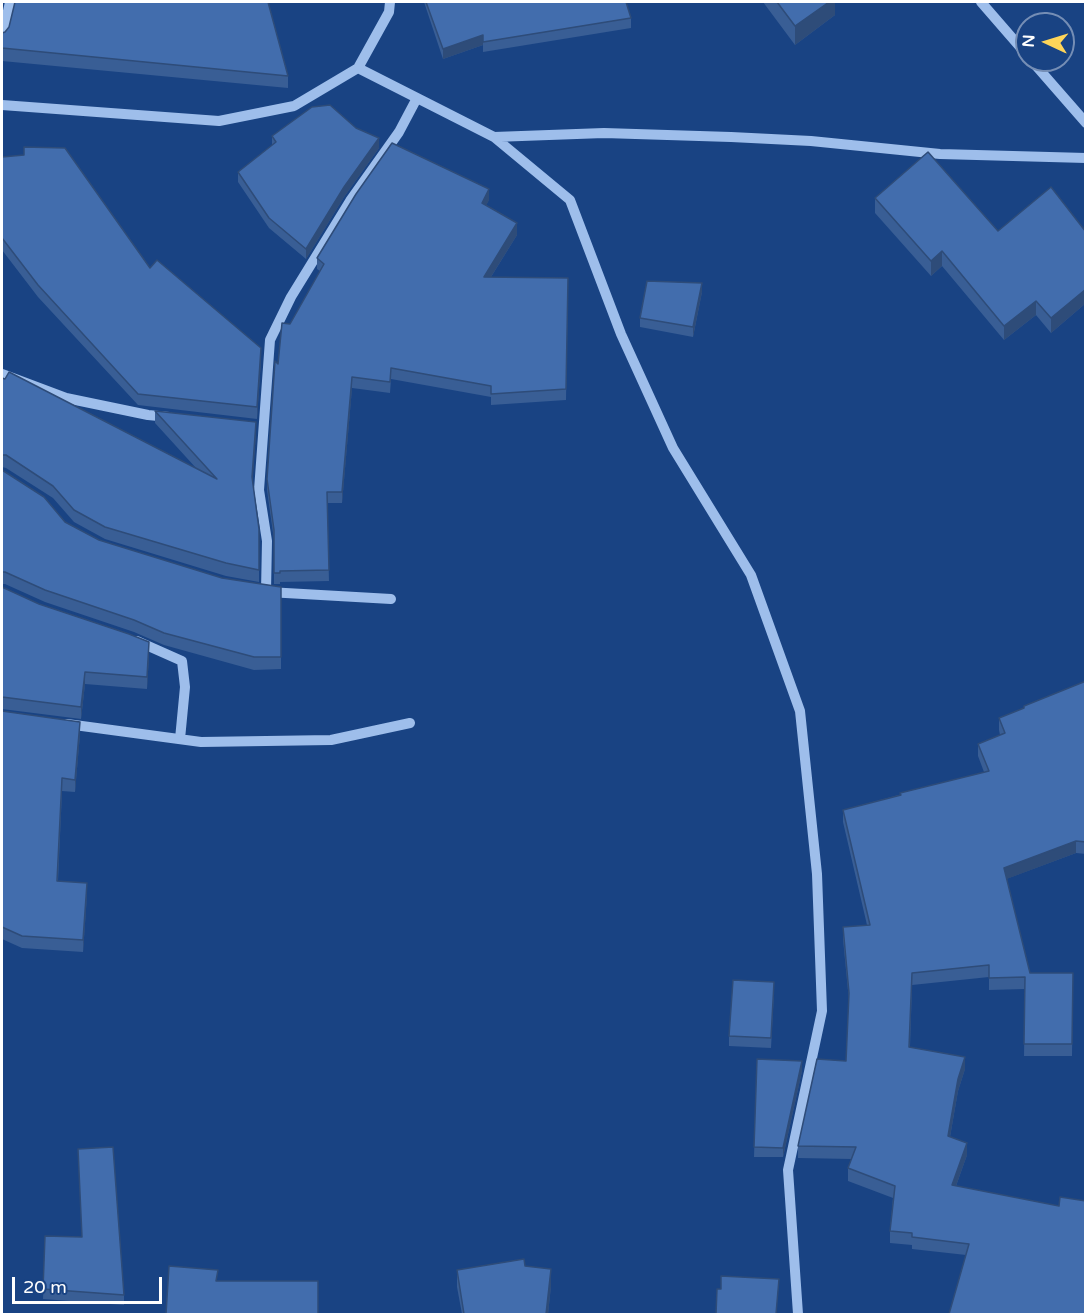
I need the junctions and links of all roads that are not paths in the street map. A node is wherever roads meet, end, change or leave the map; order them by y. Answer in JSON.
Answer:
{"nodes":[{"id":1,"x":10,"y":2,"type":"edge"},
{"id":2,"x":390,"y":2,"type":"edge"},
{"id":3,"x":981,"y":2,"type":"edge"},
{"id":4,"x":2,"y":38,"type":"edge"},
{"id":5,"x":1015,"y":41,"type":"edge"},
{"id":6,"x":358,"y":68,"type":"junction"},
{"id":7,"x":1041,"y":72,"type":"edge"},
{"id":8,"x":417,"y":98,"type":"junction"},
{"id":9,"x":2,"y":105,"type":"edge"},
{"id":10,"x":1086,"y":123,"type":"edge"},
{"id":11,"x":494,"y":137,"type":"junction"},
{"id":12,"x":1086,"y":158,"type":"edge"},
{"id":13,"x":2,"y":374,"type":"edge"},
{"id":14,"x":178,"y":418,"type":"edge"},
{"id":15,"x":391,"y":598,"type":"dead end"},
{"id":16,"x":121,"y":635,"type":"edge"},
{"id":17,"x":57,"y":723,"type":"edge"},
{"id":18,"x":410,"y":723,"type":"dead end"},
{"id":19,"x":180,"y":739,"type":"junction"},
{"id":20,"x":798,"y":1314,"type":"edge"}],
"edges":[{"from":1,"to":4,"type":"street"},
{"from":2,"to":6,"type":"street"},
{"from":3,"to":5,"type":"street"},
{"from":6,"to":8,"type":"street"},
{"from":6,"to":9,"type":"street"},
{"from":7,"to":10,"type":"street"},
{"from":8,"to":11,"type":"street"},
{"from":8,"to":15,"type":"street"},
{"from":11,"to":12,"type":"street"},
{"from":11,"to":20,"type":"street"},
{"from":13,"to":14,"type":"street"},
{"from":16,"to":19,"type":"street"},
{"from":17,"to":19,"type":"street"},
{"from":18,"to":19,"type":"street"}]}
